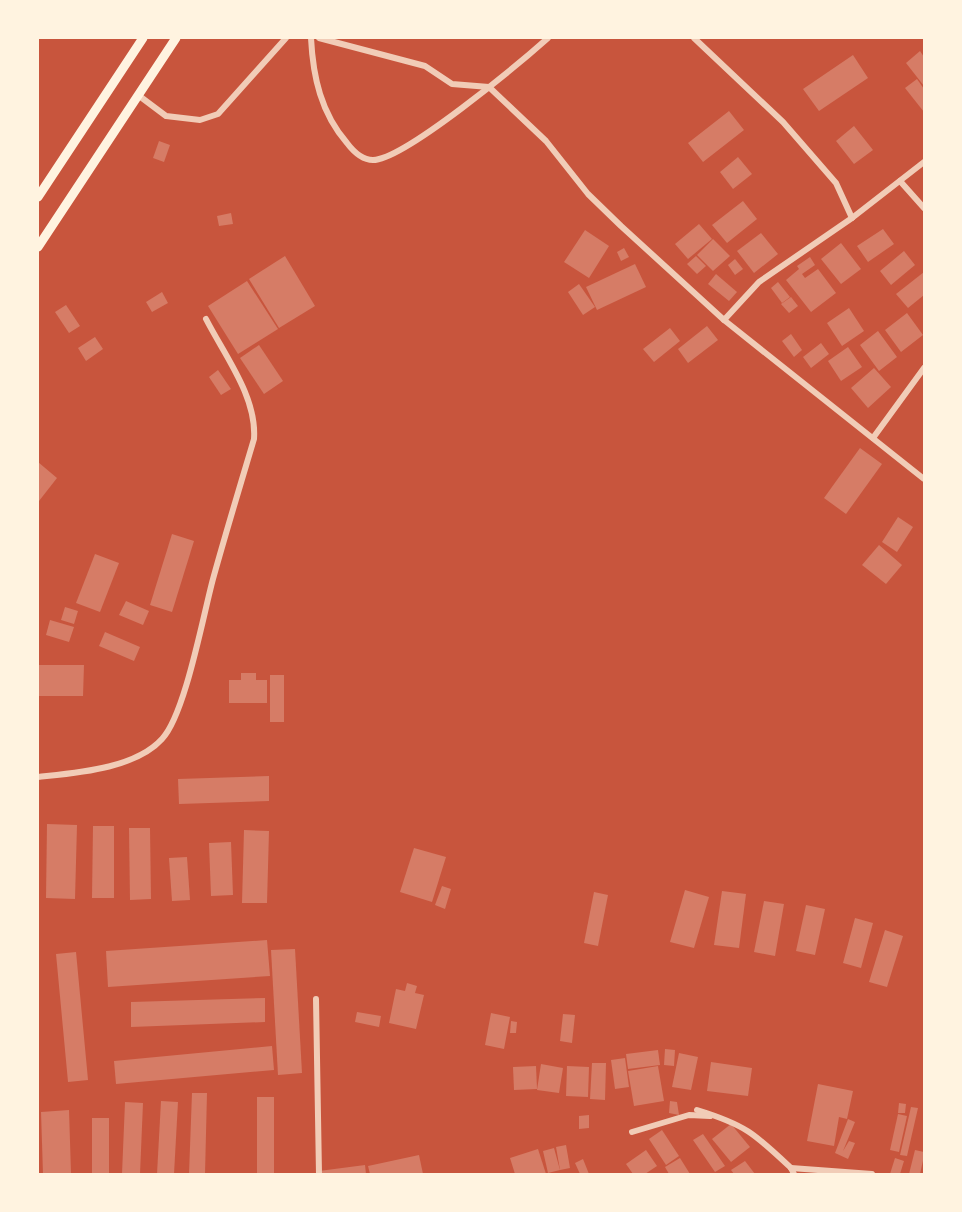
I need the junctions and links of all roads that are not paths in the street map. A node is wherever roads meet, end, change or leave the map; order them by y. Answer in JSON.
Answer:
{"nodes":[{"id":1,"x":143,"y":38,"type":"edge"},
{"id":2,"x":176,"y":38,"type":"edge"},
{"id":3,"x":286,"y":38,"type":"edge"},
{"id":4,"x":311,"y":38,"type":"edge"},
{"id":5,"x":319,"y":38,"type":"edge"},
{"id":6,"x":548,"y":38,"type":"edge"},
{"id":7,"x":693,"y":38,"type":"edge"},
{"id":8,"x":489,"y":87,"type":"junction"},
{"id":9,"x":138,"y":95,"type":"junction"},
{"id":10,"x":924,"y":162,"type":"edge"},
{"id":11,"x":900,"y":181,"type":"junction"},
{"id":12,"x":38,"y":197,"type":"edge"},
{"id":13,"x":924,"y":208,"type":"edge"},
{"id":14,"x":852,"y":218,"type":"junction"},
{"id":15,"x":38,"y":246,"type":"edge"},
{"id":16,"x":206,"y":319,"type":"dead end"},
{"id":17,"x":724,"y":320,"type":"junction"},
{"id":18,"x":924,"y":368,"type":"edge"},
{"id":19,"x":873,"y":438,"type":"junction"},
{"id":20,"x":924,"y":479,"type":"edge"},
{"id":21,"x":38,"y":777,"type":"edge"},
{"id":22,"x":316,"y":999,"type":"dead end"},
{"id":23,"x":697,"y":1110,"type":"dead end"},
{"id":24,"x":719,"y":1117,"type":"junction"},
{"id":25,"x":632,"y":1132,"type":"dead end"},
{"id":26,"x":793,"y":1171,"type":"edge"},
{"id":27,"x":319,"y":1174,"type":"edge"},
{"id":28,"x":872,"y":1174,"type":"edge"}],
"edges":[{"from":1,"to":12,"type":"highway"},
{"from":2,"to":9,"type":"highway"},
{"from":3,"to":9,"type":"street"},
{"from":4,"to":8,"type":"street"},
{"from":5,"to":8,"type":"street"},
{"from":6,"to":8,"type":"street"},
{"from":7,"to":14,"type":"street"},
{"from":8,"to":17,"type":"street"},
{"from":9,"to":15,"type":"highway"},
{"from":10,"to":11,"type":"street"},
{"from":11,"to":13,"type":"street"},
{"from":11,"to":14,"type":"street"},
{"from":14,"to":17,"type":"street"},
{"from":16,"to":21,"type":"street"},
{"from":17,"to":19,"type":"street"},
{"from":18,"to":19,"type":"street"},
{"from":19,"to":20,"type":"street"},
{"from":22,"to":27,"type":"street"},
{"from":23,"to":24,"type":"street"},
{"from":24,"to":25,"type":"street"},
{"from":24,"to":26,"type":"street"},
{"from":26,"to":28,"type":"street"}]}
